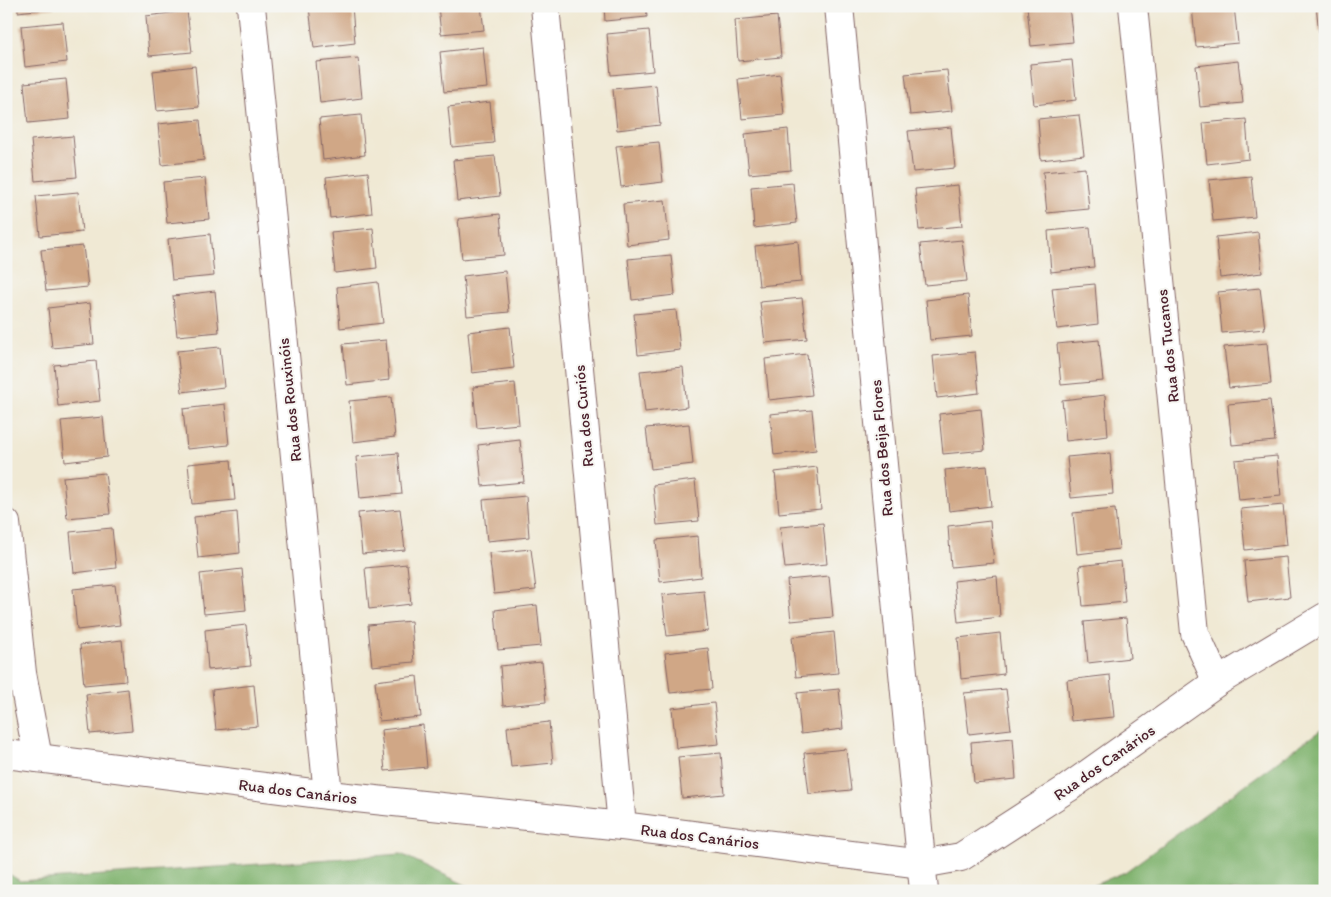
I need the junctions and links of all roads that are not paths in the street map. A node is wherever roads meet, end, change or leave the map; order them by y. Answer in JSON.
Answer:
{"nodes":[{"id":1,"x":251,"y":6,"type":"edge"},
{"id":2,"x":545,"y":6,"type":"edge"},
{"id":3,"x":839,"y":6,"type":"edge"},
{"id":4,"x":1133,"y":6,"type":"edge"},
{"id":5,"x":6,"y":522,"type":"edge"},
{"id":6,"x":1325,"y":617,"type":"edge"},
{"id":7,"x":1217,"y":682,"type":"junction"},
{"id":8,"x":6,"y":754,"type":"edge"},
{"id":9,"x":38,"y":758,"type":"junction"},
{"id":10,"x":328,"y":795,"type":"junction"},
{"id":11,"x":622,"y":826,"type":"junction"},
{"id":12,"x":923,"y":878,"type":"edge"}],
"edges":[{"from":1,"to":10,"type":"street","name":"Rua dos Rouxinóis"},
{"from":2,"to":11,"type":"street","name":"Rua dos Curiós"},
{"from":3,"to":12,"type":"street","name":"Rua dos Beija Flores"},
{"from":4,"to":7,"type":"street","name":"Rua dos Tucanos"},
{"from":5,"to":9,"type":"street"},
{"from":6,"to":7,"type":"street","name":"Rua dos Canários"},
{"from":7,"to":12,"type":"street","name":"Rua dos Canários"},
{"from":8,"to":9,"type":"street","name":"Rua dos Canários"},
{"from":9,"to":10,"type":"street","name":"Rua dos Canários"},
{"from":10,"to":11,"type":"street","name":"Rua dos Canários"},
{"from":11,"to":12,"type":"street","name":"Rua dos Canários"}]}
